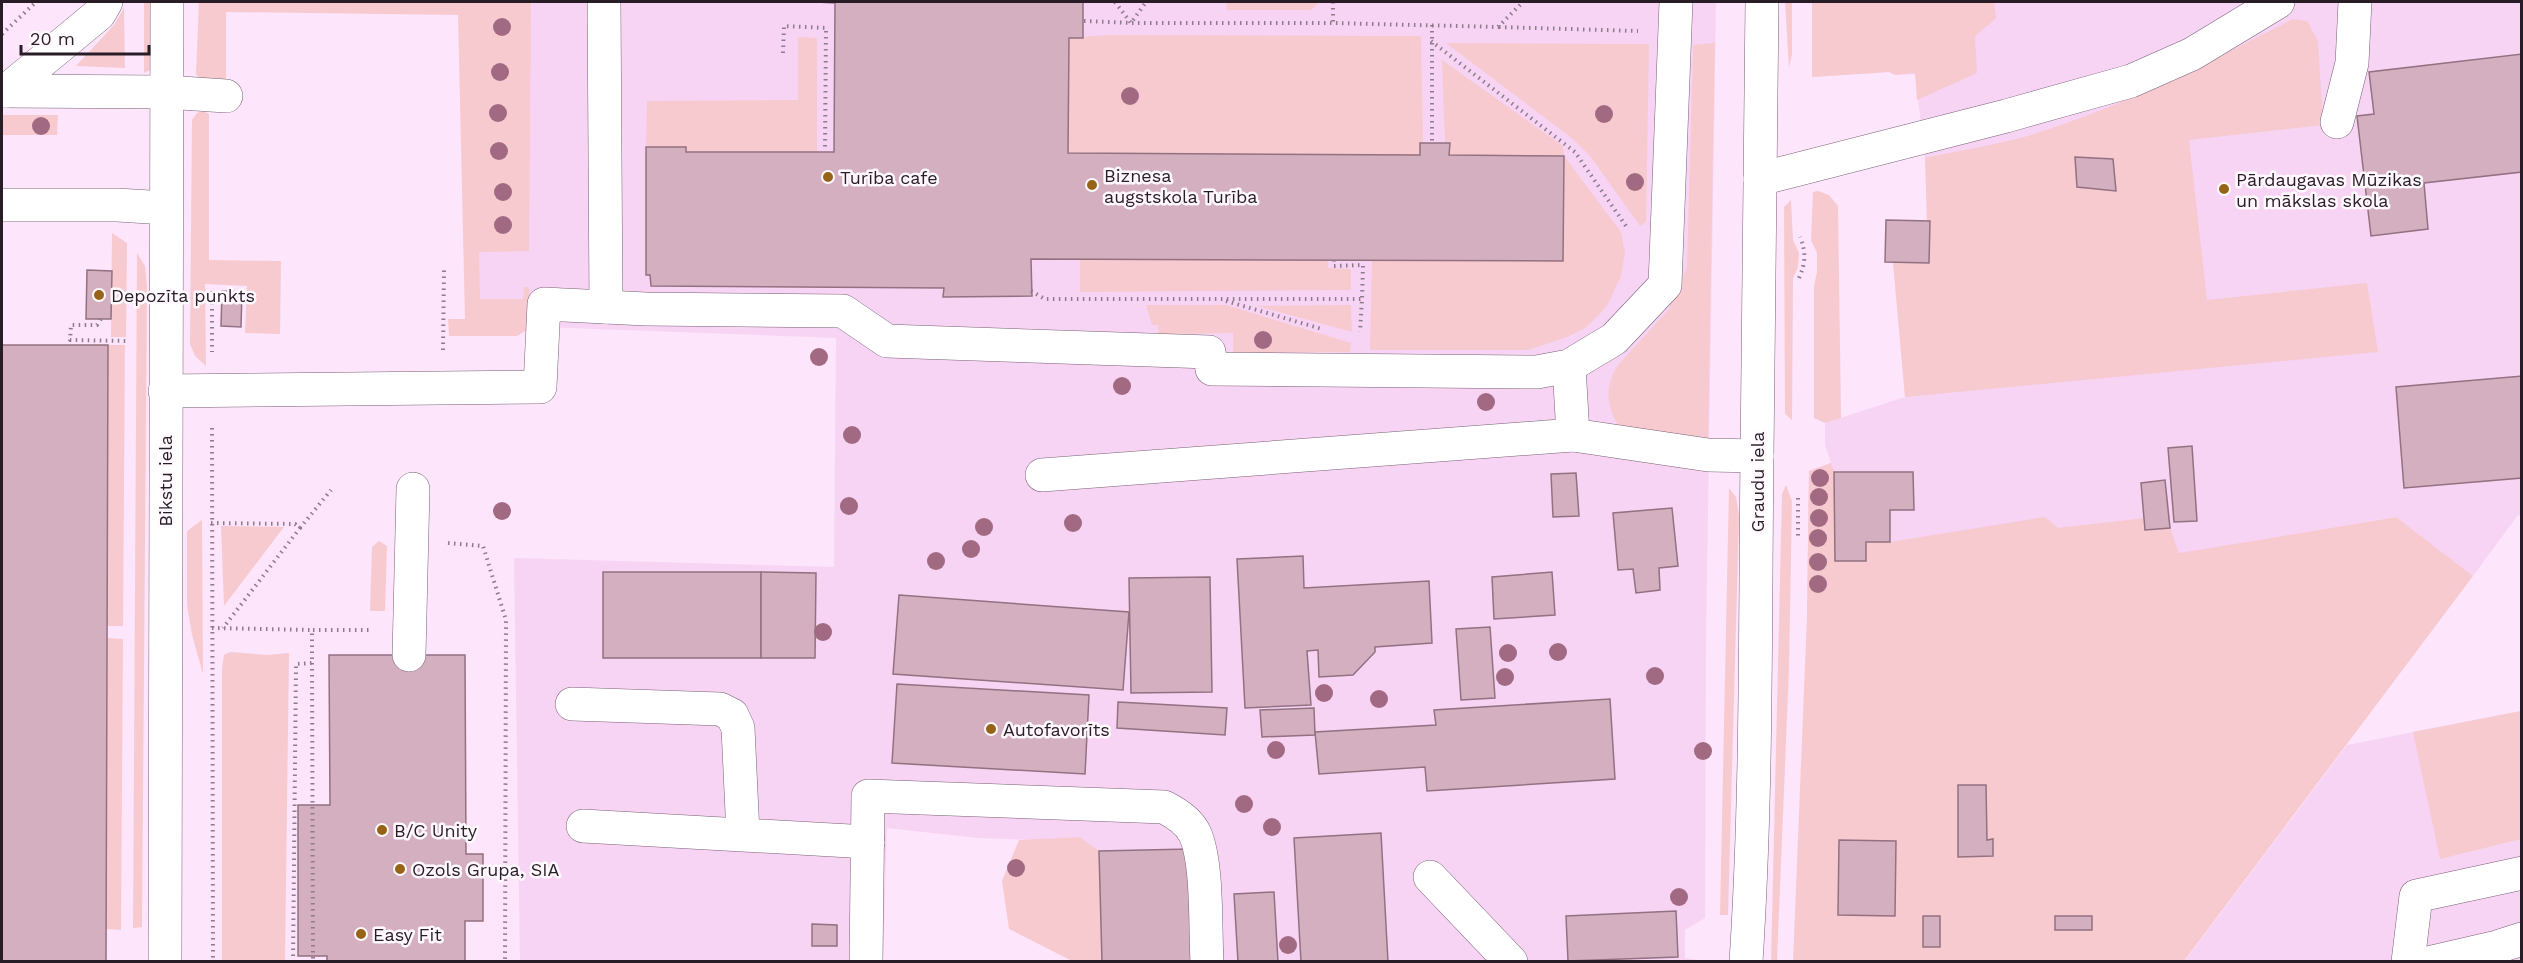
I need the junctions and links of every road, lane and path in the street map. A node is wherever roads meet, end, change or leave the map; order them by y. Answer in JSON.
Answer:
{"nodes":[{"id":1,"x":36,"y":2,"type":"edge"},
{"id":2,"x":106,"y":2,"type":"edge"},
{"id":3,"x":167,"y":2,"type":"edge"},
{"id":4,"x":604,"y":2,"type":"edge"},
{"id":5,"x":1115,"y":2,"type":"edge"},
{"id":6,"x":1146,"y":2,"type":"edge"},
{"id":7,"x":1333,"y":2,"type":"edge"},
{"id":8,"x":1523,"y":2,"type":"edge"},
{"id":9,"x":1762,"y":2,"type":"edge"},
{"id":10,"x":2278,"y":2,"type":"edge"},
{"id":11,"x":2355,"y":2,"type":"edge"},
{"id":12,"x":1675,"y":17,"type":"edge"},
{"id":13,"x":1084,"y":21,"type":"dead end"},
{"id":14,"x":1131,"y":23,"type":"junction"},
{"id":15,"x":1334,"y":23,"type":"junction"},
{"id":16,"x":1432,"y":25,"type":"junction"},
{"id":17,"x":1498,"y":27,"type":"junction"},
{"id":18,"x":2,"y":34,"type":"edge"},
{"id":19,"x":1431,"y":41,"type":"junction"},
{"id":20,"x":783,"y":53,"type":"dead end"},
{"id":21,"x":4,"y":91,"type":"edge"},
{"id":22,"x":166,"y":92,"type":"junction"},
{"id":23,"x":226,"y":96,"type":"dead end"},
{"id":24,"x":2337,"y":122,"type":"dead end"},
{"id":25,"x":1432,"y":143,"type":"dead end"},
{"id":26,"x":825,"y":152,"type":"dead end"},
{"id":27,"x":1760,"y":179,"type":"junction"},
{"id":28,"x":2,"y":205,"type":"edge"},
{"id":29,"x":166,"y":208,"type":"junction"},
{"id":30,"x":1334,"y":260,"type":"dead end"},
{"id":31,"x":444,"y":270,"type":"dead end"},
{"id":32,"x":1665,"y":285,"type":"junction"},
{"id":33,"x":212,"y":291,"type":"dead end"},
{"id":34,"x":1031,"y":291,"type":"dead end"},
{"id":35,"x":1219,"y":299,"type":"junction"},
{"id":36,"x":1362,"y":299,"type":"junction"},
{"id":37,"x":606,"y":307,"type":"junction"},
{"id":38,"x":101,"y":319,"type":"dead end"},
{"id":39,"x":1328,"y":331,"type":"dead end"},
{"id":40,"x":443,"y":336,"type":"dead end"},
{"id":41,"x":130,"y":341,"type":"dead end"},
{"id":42,"x":1569,"y":366,"type":"junction"},
{"id":43,"x":1358,"y":370,"type":"junction"},
{"id":44,"x":212,"y":391,"type":"junction"},
{"id":45,"x":165,"y":392,"type":"junction"},
{"id":46,"x":1573,"y":435,"type":"junction"},
{"id":47,"x":1757,"y":456,"type":"junction"},
{"id":48,"x":1042,"y":475,"type":"dead end"},
{"id":49,"x":413,"y":489,"type":"dead end"},
{"id":50,"x":330,"y":490,"type":"dead end"},
{"id":51,"x":211,"y":523,"type":"junction"},
{"id":52,"x":300,"y":528,"type":"junction"},
{"id":53,"x":412,"y":540,"type":"junction"},
{"id":54,"x":212,"y":628,"type":"junction"},
{"id":55,"x":223,"y":628,"type":"junction"},
{"id":56,"x":312,"y":630,"type":"junction"},
{"id":57,"x":379,"y":630,"type":"dead end"},
{"id":58,"x":409,"y":655,"type":"dead end"},
{"id":59,"x":312,"y":663,"type":"junction"},
{"id":60,"x":572,"y":704,"type":"dead end"},
{"id":61,"x":583,"y":826,"type":"dead end"},
{"id":62,"x":743,"y":834,"type":"junction"},
{"id":63,"x":868,"y":842,"type":"junction"},
{"id":64,"x":2522,"y":873,"type":"edge"},
{"id":65,"x":1430,"y":877,"type":"dead end"},
{"id":66,"x":2522,"y":939,"type":"edge"},
{"id":67,"x":165,"y":962,"type":"edge"},
{"id":68,"x":213,"y":962,"type":"edge"},
{"id":69,"x":293,"y":962,"type":"edge"},
{"id":70,"x":313,"y":962,"type":"edge"},
{"id":71,"x":505,"y":962,"type":"edge"},
{"id":72,"x":866,"y":962,"type":"edge"},
{"id":73,"x":1207,"y":962,"type":"edge"},
{"id":74,"x":1511,"y":962,"type":"edge"},
{"id":75,"x":1746,"y":962,"type":"edge"},
{"id":76,"x":2408,"y":962,"type":"edge"},
{"id":77,"x":2432,"y":962,"type":"edge"}],
"edges":[{"from":1,"to":18,"type":"path"},
{"from":2,"to":21,"type":"street"},
{"from":3,"to":22,"type":"street","name":"Bikstu iela"},
{"from":4,"to":37,"type":"street"},
{"from":5,"to":14,"type":"path"},
{"from":6,"to":14,"type":"path"},
{"from":7,"to":15,"type":"path"},
{"from":8,"to":17,"type":"path"},
{"from":9,"to":27,"type":"street","name":"Graudu iela"},
{"from":10,"to":27,"type":"street"},
{"from":11,"to":24,"type":"street"},
{"from":12,"to":17,"type":"path"},
{"from":12,"to":32,"type":"street"},
{"from":13,"to":14,"type":"path"},
{"from":14,"to":15,"type":"path"},
{"from":15,"to":16,"type":"path"},
{"from":16,"to":17,"type":"path"},
{"from":16,"to":19,"type":"path"},
{"from":19,"to":25,"type":"path"},
{"from":19,"to":32,"type":"path"},
{"from":20,"to":26,"type":"path"},
{"from":21,"to":22,"type":"street"},
{"from":22,"to":23,"type":"street"},
{"from":22,"to":29,"type":"street","name":"Bikstu iela"},
{"from":27,"to":47,"type":"street","name":"Graudu iela"},
{"from":28,"to":29,"type":"street"},
{"from":29,"to":45,"type":"street","name":"Bikstu iela"},
{"from":30,"to":36,"type":"path"},
{"from":31,"to":40,"type":"path"},
{"from":32,"to":42,"type":"street"},
{"from":33,"to":44,"type":"path"},
{"from":34,"to":35,"type":"path"},
{"from":35,"to":36,"type":"path"},
{"from":35,"to":39,"type":"path"},
{"from":36,"to":43,"type":"path"},
{"from":37,"to":43,"type":"street"},
{"from":37,"to":44,"type":"street"},
{"from":38,"to":41,"type":"path"},
{"from":42,"to":43,"type":"street"},
{"from":42,"to":46,"type":"street"},
{"from":44,"to":45,"type":"street"},
{"from":44,"to":51,"type":"path"},
{"from":45,"to":67,"type":"street","name":"Bikstu iela"},
{"from":46,"to":47,"type":"street"},
{"from":46,"to":48,"type":"street"},
{"from":47,"to":75,"type":"street","name":"Graudu iela"},
{"from":49,"to":53,"type":"street"},
{"from":50,"to":52,"type":"path"},
{"from":51,"to":52,"type":"path"},
{"from":51,"to":54,"type":"path"},
{"from":52,"to":55,"type":"path"},
{"from":53,"to":58,"type":"street"},
{"from":53,"to":71,"type":"path"},
{"from":54,"to":55,"type":"path"},
{"from":54,"to":68,"type":"path"},
{"from":55,"to":56,"type":"path"},
{"from":56,"to":57,"type":"path"},
{"from":56,"to":59,"type":"path"},
{"from":59,"to":69,"type":"path"},
{"from":59,"to":70,"type":"path"},
{"from":60,"to":62,"type":"street"},
{"from":61,"to":62,"type":"street"},
{"from":62,"to":63,"type":"street"},
{"from":63,"to":72,"type":"street"},
{"from":63,"to":73,"type":"street"},
{"from":64,"to":76,"type":"street"},
{"from":65,"to":74,"type":"street"},
{"from":66,"to":77,"type":"street"}]}
